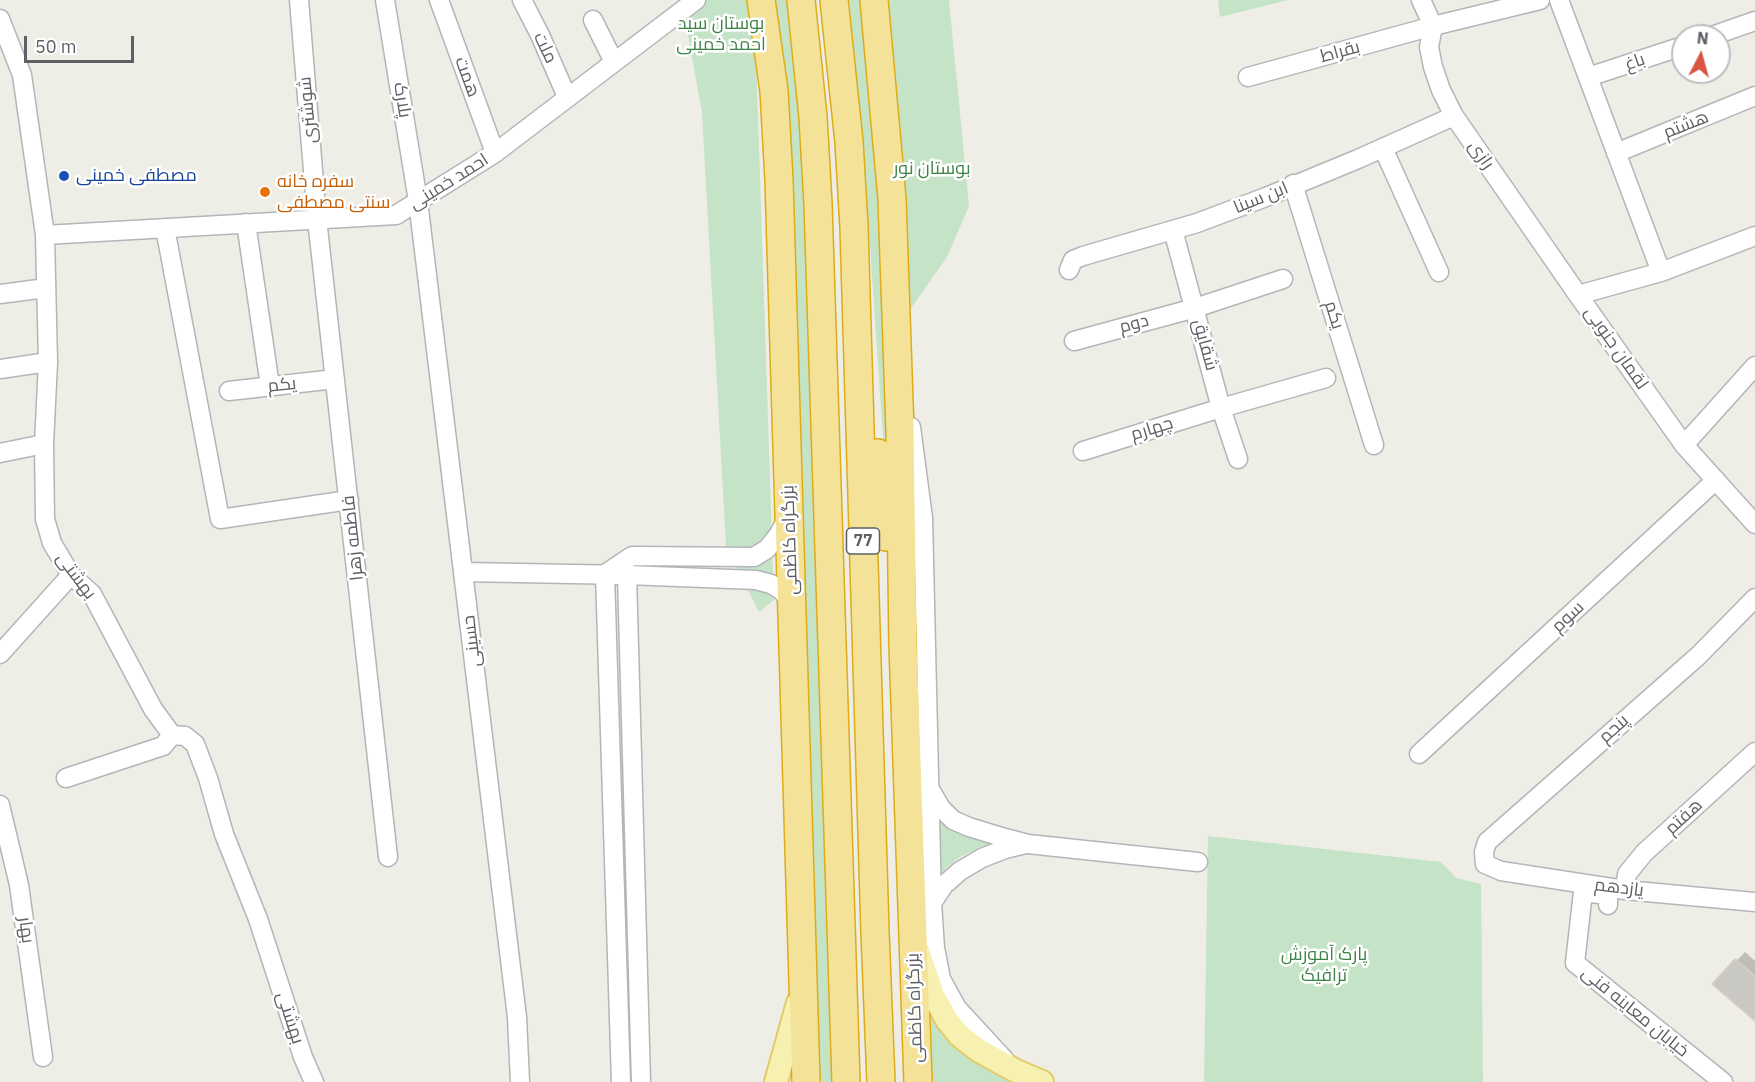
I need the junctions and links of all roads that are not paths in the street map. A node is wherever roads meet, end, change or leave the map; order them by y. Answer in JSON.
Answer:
{"nodes":[{"id":1,"x":298,"y":0,"type":"edge"},
{"id":2,"x":385,"y":0,"type":"edge"},
{"id":3,"x":439,"y":0,"type":"edge"},
{"id":4,"x":522,"y":0,"type":"edge"},
{"id":5,"x":696,"y":0,"type":"edge"},
{"id":6,"x":761,"y":0,"type":"edge"},
{"id":7,"x":801,"y":0,"type":"edge"},
{"id":8,"x":834,"y":0,"type":"edge"},
{"id":9,"x":874,"y":0,"type":"edge"},
{"id":10,"x":1421,"y":0,"type":"edge"},
{"id":11,"x":1540,"y":0,"type":"edge"},
{"id":12,"x":1559,"y":0,"type":"edge"},
{"id":13,"x":0,"y":19,"type":"edge"},
{"id":14,"x":593,"y":20,"type":"dead end"},
{"id":15,"x":1755,"y":21,"type":"edge"},
{"id":16,"x":1433,"y":26,"type":"junction"},
{"id":17,"x":1731,"y":29,"type":"edge"},
{"id":18,"x":1671,"y":50,"type":"edge"},
{"id":19,"x":614,"y":62,"type":"junction"},
{"id":20,"x":1248,"y":77,"type":"dead end"},
{"id":21,"x":1588,"y":77,"type":"junction"},
{"id":22,"x":1755,"y":96,"type":"edge"},
{"id":23,"x":567,"y":97,"type":"junction"},
{"id":24,"x":1454,"y":116,"type":"junction"},
{"id":25,"x":1383,"y":148,"type":"junction"},
{"id":26,"x":495,"y":153,"type":"junction"},
{"id":27,"x":1616,"y":153,"type":"junction"},
{"id":28,"x":1293,"y":184,"type":"junction"},
{"id":29,"x":418,"y":201,"type":"junction"},
{"id":30,"x":317,"y":219,"type":"junction"},
{"id":31,"x":246,"y":223,"type":"junction"},
{"id":32,"x":165,"y":228,"type":"junction"},
{"id":33,"x":1173,"y":230,"type":"junction"},
{"id":34,"x":45,"y":235,"type":"junction"},
{"id":35,"x":1755,"y":236,"type":"edge"},
{"id":36,"x":1069,"y":270,"type":"dead end"},
{"id":37,"x":1439,"y":272,"type":"dead end"},
{"id":38,"x":1661,"y":272,"type":"junction"},
{"id":39,"x":1283,"y":279,"type":"dead end"},
{"id":40,"x":46,"y":288,"type":"junction"},
{"id":41,"x":0,"y":294,"type":"edge"},
{"id":42,"x":1578,"y":295,"type":"junction"},
{"id":43,"x":1195,"y":308,"type":"junction"},
{"id":44,"x":895,"y":311,"type":"junction"},
{"id":45,"x":856,"y":318,"type":"junction"},
{"id":46,"x":1074,"y":341,"type":"dead end"},
{"id":47,"x":48,"y":362,"type":"junction"},
{"id":48,"x":1755,"y":366,"type":"edge"},
{"id":49,"x":0,"y":369,"type":"edge"},
{"id":50,"x":1326,"y":378,"type":"dead end"},
{"id":51,"x":335,"y":379,"type":"junction"},
{"id":52,"x":270,"y":386,"type":"junction"},
{"id":53,"x":228,"y":391,"type":"dead end"},
{"id":54,"x":1221,"y":408,"type":"junction"},
{"id":55,"x":44,"y":444,"type":"junction"},
{"id":56,"x":1374,"y":445,"type":"dead end"},
{"id":57,"x":1684,"y":445,"type":"junction"},
{"id":58,"x":1083,"y":451,"type":"dead end"},
{"id":59,"x":0,"y":453,"type":"edge"},
{"id":60,"x":1238,"y":459,"type":"dead end"},
{"id":61,"x":1716,"y":480,"type":"junction"},
{"id":62,"x":349,"y":500,"type":"junction"},
{"id":63,"x":789,"y":514,"type":"junction"},
{"id":64,"x":1755,"y":525,"type":"edge"},
{"id":65,"x":463,"y":572,"type":"junction"},
{"id":66,"x":605,"y":574,"type":"junction"},
{"id":67,"x":71,"y":575,"type":"junction"},
{"id":68,"x":627,"y":575,"type":"junction"},
{"id":69,"x":1755,"y":598,"type":"edge"},
{"id":70,"x":792,"y":603,"type":"junction"},
{"id":71,"x":903,"y":645,"type":"junction"},
{"id":72,"x":0,"y":654,"type":"edge"},
{"id":73,"x":172,"y":735,"type":"junction"},
{"id":74,"x":1755,"y":752,"type":"edge"},
{"id":75,"x":1419,"y":754,"type":"dead end"},
{"id":76,"x":66,"y":778,"type":"dead end"},
{"id":77,"x":930,"y":790,"type":"junction"},
{"id":78,"x":0,"y":805,"type":"edge"},
{"id":79,"x":1028,"y":844,"type":"junction"},
{"id":80,"x":388,"y":857,"type":"dead end"},
{"id":81,"x":1198,"y":862,"type":"dead end"},
{"id":82,"x":1485,"y":864,"type":"joint"},
{"id":83,"x":1625,"y":890,"type":"junction"},
{"id":84,"x":1755,"y":902,"type":"edge"},
{"id":85,"x":932,"y":903,"type":"junction"},
{"id":86,"x":1608,"y":905,"type":"dead end"},
{"id":87,"x":913,"y":937,"type":"junction"},
{"id":88,"x":804,"y":981,"type":"junction"},
{"id":89,"x":43,"y":1057,"type":"dead end"},
{"id":90,"x":1016,"y":1071,"type":"junction"},
{"id":91,"x":314,"y":1082,"type":"edge"},
{"id":92,"x":520,"y":1082,"type":"edge"},
{"id":93,"x":621,"y":1082,"type":"edge"},
{"id":94,"x":641,"y":1082,"type":"edge"},
{"id":95,"x":776,"y":1082,"type":"edge"},
{"id":96,"x":806,"y":1082,"type":"edge"},
{"id":97,"x":846,"y":1082,"type":"edge"},
{"id":98,"x":881,"y":1082,"type":"edge"},
{"id":99,"x":918,"y":1082,"type":"edge"},
{"id":100,"x":1042,"y":1082,"type":"edge"},
{"id":101,"x":1723,"y":1082,"type":"edge"}],
"edges":[{"from":1,"to":30,"type":"street","name":"شوشتری"},
{"from":2,"to":29,"type":"street","name":"پلارک"},
{"from":3,"to":26,"type":"street","name":"همت"},
{"from":4,"to":23,"type":"street","name":"ملت"},
{"from":5,"to":19,"type":"street","name":"احمد خمینی"},
{"from":6,"to":63,"type":"highway","name":"بزرگراه کاظمی"},
{"from":7,"to":97,"type":"highway","number":"77"},
{"from":8,"to":45,"type":"highway","name":"بزرگراه کاظمی","number":"77"},
{"from":9,"to":44,"type":"highway","name":"بزرگراه کاظمی"},
{"from":10,"to":16,"type":"street","name":"رازی"},
{"from":11,"to":16,"type":"street","name":"بقراط"},
{"from":12,"to":21,"type":"street"},
{"from":13,"to":34,"type":"street","name":"بهشتی"},
{"from":14,"to":19,"type":"street"},
{"from":15,"to":17,"type":"street"},
{"from":16,"to":20,"type":"street","name":"بقراط"},
{"from":16,"to":24,"type":"street","name":"رازی"},
{"from":18,"to":21,"type":"street","name":"باغ"},
{"from":19,"to":23,"type":"street","name":"احمد خمینی"},
{"from":21,"to":27,"type":"street"},
{"from":22,"to":27,"type":"street","name":"هشتم"},
{"from":23,"to":26,"type":"street","name":"احمد خمینی"},
{"from":24,"to":25,"type":"street","name":"ابن سینا"},
{"from":24,"to":42,"type":"street","name":"رازی"},
{"from":25,"to":28,"type":"street","name":"ابن سینا"},
{"from":25,"to":37,"type":"street"},
{"from":26,"to":29,"type":"street","name":"احمد خمینی"},
{"from":27,"to":38,"type":"street"},
{"from":28,"to":33,"type":"street","name":"ابن سینا"},
{"from":28,"to":56,"type":"street","name":"یکم"},
{"from":29,"to":30,"type":"street","name":"احمد خمینی"},
{"from":29,"to":65,"type":"street","name":"حسینی"},
{"from":30,"to":31,"type":"street","name":"احمد خمینی"},
{"from":30,"to":51,"type":"street","name":"فاطمه زهرا"},
{"from":31,"to":32,"type":"street","name":"احمد خمینی"},
{"from":31,"to":52,"type":"street"},
{"from":32,"to":34,"type":"street","name":"احمد خمینی"},
{"from":32,"to":62,"type":"street"},
{"from":33,"to":36,"type":"street","name":"ابن سینا"},
{"from":33,"to":43,"type":"street","name":"شقایق"},
{"from":34,"to":40,"type":"street","name":"بهشتی"},
{"from":35,"to":38,"type":"street","name":"لقمان جنوبی"},
{"from":38,"to":42,"type":"street","name":"لقمان جنوبی"},
{"from":39,"to":43,"type":"street"},
{"from":40,"to":41,"type":"street"},
{"from":40,"to":47,"type":"street","name":"بهشتی"},
{"from":42,"to":57,"type":"street","name":"لقمان جنوبی"},
{"from":43,"to":46,"type":"street","name":"دوم"},
{"from":43,"to":54,"type":"street","name":"شقایق"},
{"from":44,"to":71,"type":"highway","name":"بزرگراه کاظمی"},
{"from":44,"to":77,"type":"street"},
{"from":45,"to":71,"type":"highway"},
{"from":45,"to":98,"type":"highway","name":"بزرگراه کاظمی","number":"77"},
{"from":47,"to":49,"type":"street"},
{"from":47,"to":55,"type":"street","name":"بهشتی"},
{"from":48,"to":57,"type":"street"},
{"from":50,"to":54,"type":"street"},
{"from":51,"to":52,"type":"street","name":"یکم"},
{"from":51,"to":62,"type":"street","name":"فاطمه زهرا"},
{"from":52,"to":53,"type":"street","name":"یکم"},
{"from":54,"to":58,"type":"street","name":"چهارم"},
{"from":54,"to":60,"type":"street","name":"شقایق"},
{"from":55,"to":59,"type":"street"},
{"from":55,"to":67,"type":"street","name":"بهشتی"},
{"from":57,"to":61,"type":"street","name":"لقمان جنوبی"},
{"from":61,"to":64,"type":"street","name":"لقمان جنوبی"},
{"from":61,"to":75,"type":"street","name":"سوم"},
{"from":62,"to":80,"type":"street","name":"فاطمه زهرا"},
{"from":63,"to":66,"type":"street"},
{"from":63,"to":70,"type":"highway","name":"بزرگراه کاظمی"},
{"from":65,"to":66,"type":"street"},
{"from":65,"to":92,"type":"street","name":"حسینی"},
{"from":66,"to":68,"type":"street"},
{"from":66,"to":93,"type":"street"},
{"from":67,"to":72,"type":"street"},
{"from":67,"to":73,"type":"street","name":"بهشتی"},
{"from":68,"to":70,"type":"street"},
{"from":68,"to":94,"type":"street"},
{"from":69,"to":82,"type":"street","name":"پنجم"},
{"from":70,"to":88,"type":"highway","name":"بزرگراه کاظمی"},
{"from":71,"to":87,"type":"highway","name":"بزرگراه کاظمی"},
{"from":73,"to":76,"type":"street"},
{"from":73,"to":91,"type":"street","name":"بهشتی"},
{"from":74,"to":83,"type":"street","name":"هفتم"},
{"from":77,"to":79,"type":"street"},
{"from":77,"to":85,"type":"street"},
{"from":78,"to":89,"type":"street","name":"بهار"},
{"from":79,"to":81,"type":"street"},
{"from":79,"to":85,"type":"street"},
{"from":82,"to":83,"type":"street","name":"یازدهم"},
{"from":83,"to":84,"type":"street","name":"یازدهم"},
{"from":85,"to":90,"type":"street"},
{"from":86,"to":101,"type":"street","name":"خیابان معاینه فنی"},
{"from":87,"to":90,"type":"main road"},
{"from":87,"to":99,"type":"highway","name":"بزرگراه کاظمی"},
{"from":88,"to":95,"type":"main road"},
{"from":88,"to":96,"type":"highway","name":"بزرگراه کاظمی"},
{"from":90,"to":100,"type":"main road"}]}
